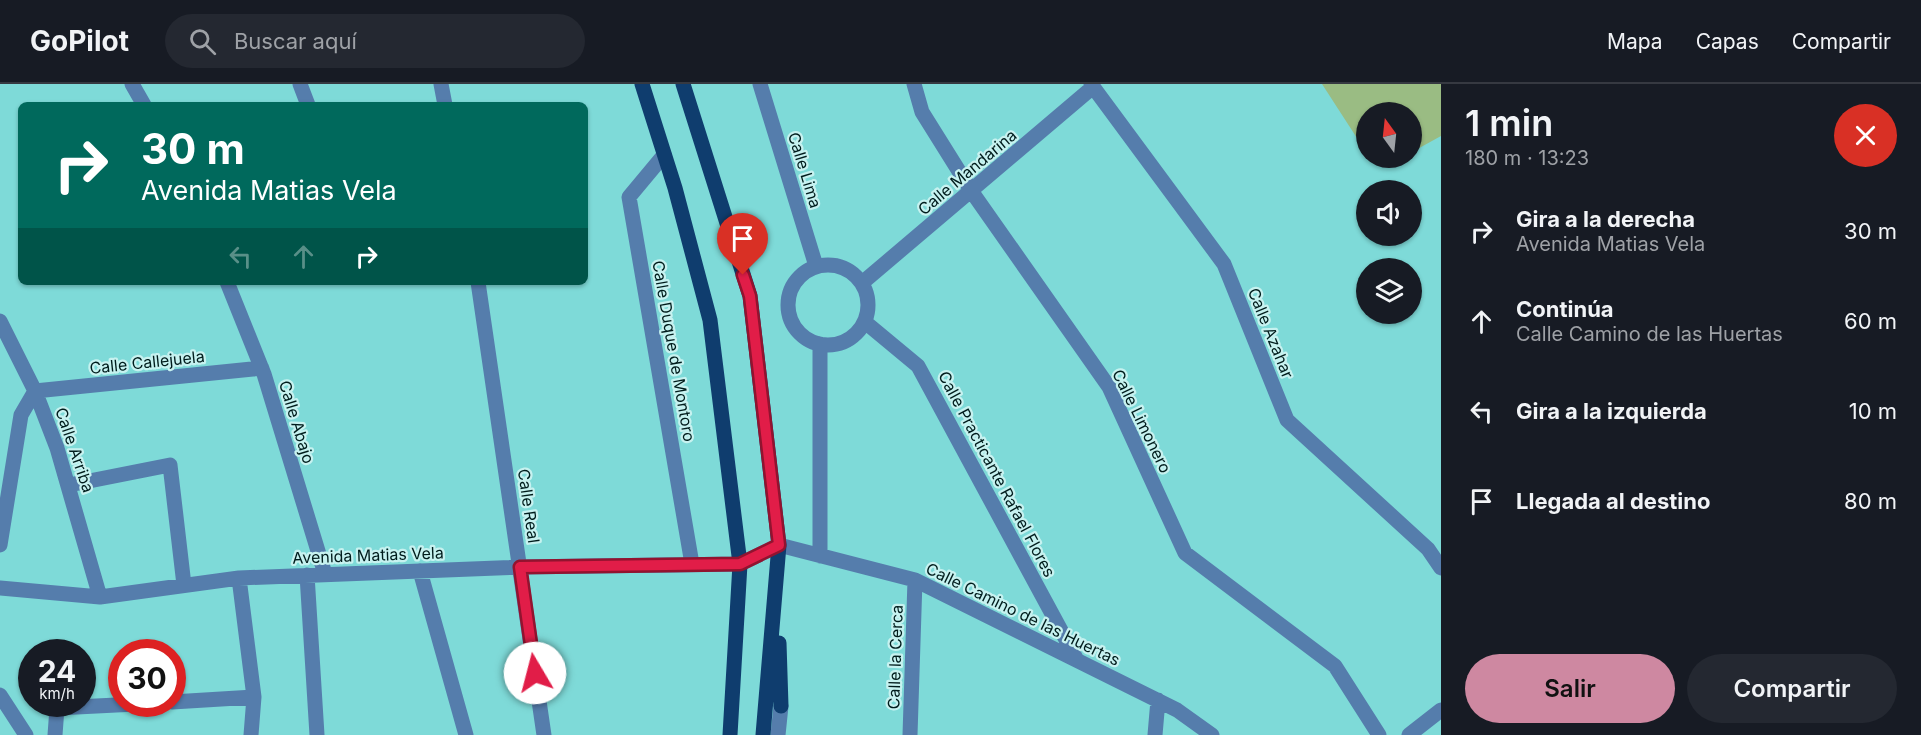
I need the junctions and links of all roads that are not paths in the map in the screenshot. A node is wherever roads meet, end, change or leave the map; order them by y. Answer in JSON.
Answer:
{"nodes":[{"id":1,"x":132,"y":84,"type":"edge"},
{"id":2,"x":300,"y":84,"type":"edge"},
{"id":3,"x":441,"y":84,"type":"edge"},
{"id":4,"x":642,"y":84,"type":"edge"},
{"id":5,"x":683,"y":84,"type":"edge"},
{"id":6,"x":760,"y":84,"type":"edge"},
{"id":7,"x":914,"y":84,"type":"edge"},
{"id":8,"x":1092,"y":86,"type":"edge"},
{"id":9,"x":142,"y":102,"type":"edge"},
{"id":10,"x":307,"y":102,"type":"edge"},
{"id":11,"x":444,"y":102,"type":"edge"},
{"id":12,"x":664,"y":155,"type":"junction"},
{"id":13,"x":972,"y":192,"type":"junction"},
{"id":14,"x":816,"y":266,"type":"junction"},
{"id":15,"x":862,"y":283,"type":"junction"},
{"id":16,"x":228,"y":285,"type":"edge"},
{"id":17,"x":478,"y":285,"type":"edge"},
{"id":18,"x":0,"y":321,"type":"edge"},
{"id":19,"x":865,"y":322,"type":"junction"},
{"id":20,"x":820,"y":344,"type":"junction"},
{"id":21,"x":262,"y":368,"type":"junction"},
{"id":22,"x":35,"y":391,"type":"junction"},
{"id":23,"x":69,"y":485,"type":"junction"},
{"id":24,"x":0,"y":545,"type":"edge"},
{"id":25,"x":779,"y":545,"type":"junction"},
{"id":26,"x":820,"y":556,"type":"junction"},
{"id":27,"x":692,"y":564,"type":"junction"},
{"id":28,"x":740,"y":564,"type":"junction"},
{"id":29,"x":520,"y":567,"type":"junction"},
{"id":30,"x":1441,"y":568,"type":"edge"},
{"id":31,"x":777,"y":570,"type":"junction"},
{"id":32,"x":420,"y":571,"type":"junction"},
{"id":33,"x":325,"y":574,"type":"junction"},
{"id":34,"x":307,"y":575,"type":"junction"},
{"id":35,"x":239,"y":578,"type":"junction"},
{"id":36,"x":915,"y":580,"type":"junction"},
{"id":37,"x":184,"y":585,"type":"junction"},
{"id":38,"x":0,"y":588,"type":"edge"},
{"id":39,"x":100,"y":597,"type":"junction"},
{"id":40,"x":1077,"y":660,"type":"junction"},
{"id":41,"x":0,"y":695,"type":"edge"},
{"id":42,"x":254,"y":697,"type":"junction"},
{"id":43,"x":1158,"y":700,"type":"junction"},
{"id":44,"x":186,"y":701,"type":"edge"},
{"id":45,"x":108,"y":705,"type":"edge"},
{"id":46,"x":781,"y":706,"type":"joint"},
{"id":47,"x":1441,"y":710,"type":"edge"},
{"id":48,"x":26,"y":735,"type":"edge"},
{"id":49,"x":55,"y":735,"type":"edge"},
{"id":50,"x":251,"y":735,"type":"edge"},
{"id":51,"x":317,"y":735,"type":"edge"},
{"id":52,"x":466,"y":735,"type":"edge"},
{"id":53,"x":544,"y":735,"type":"edge"},
{"id":54,"x":730,"y":735,"type":"edge"},
{"id":55,"x":763,"y":735,"type":"edge"},
{"id":56,"x":778,"y":735,"type":"edge"},
{"id":57,"x":910,"y":735,"type":"edge"},
{"id":58,"x":1155,"y":735,"type":"edge"},
{"id":59,"x":1212,"y":735,"type":"edge"},
{"id":60,"x":1379,"y":735,"type":"edge"},
{"id":61,"x":1409,"y":735,"type":"edge"}],
"edges":[{"from":1,"to":9,"type":"street"},
{"from":2,"to":10,"type":"street"},
{"from":3,"to":11,"type":"street"},
{"from":4,"to":12,"type":"main road"},
{"from":5,"to":25,"type":"main road"},
{"from":6,"to":14,"type":"street","name":"Calle Lima"},
{"from":7,"to":13,"type":"street","name":"Calle Limonero"},
{"from":8,"to":13,"type":"street","name":"Calle Mandarina"},
{"from":8,"to":30,"type":"street","name":"Calle Azahar"},
{"from":12,"to":27,"type":"street","name":"Calle Duque de Montoro"},
{"from":12,"to":28,"type":"main road"},
{"from":13,"to":15,"type":"street","name":"Calle Mandarina"},
{"from":13,"to":60,"type":"street","name":"Calle Limonero"},
{"from":14,"to":15,"type":"street"},
{"from":14,"to":20,"type":"street"},
{"from":15,"to":19,"type":"street"},
{"from":16,"to":21,"type":"street","name":"Calle Abajo"},
{"from":17,"to":29,"type":"street","name":"Calle Real"},
{"from":18,"to":22,"type":"street","name":"Calle Arriba"},
{"from":19,"to":20,"type":"street"},
{"from":19,"to":40,"type":"street","name":"Calle Practicante Rafael Flores"},
{"from":20,"to":26,"type":"street"},
{"from":21,"to":22,"type":"street","name":"Calle Callejuela"},
{"from":21,"to":33,"type":"street","name":"Calle Abajo"},
{"from":22,"to":23,"type":"street","name":"Calle Arriba"},
{"from":22,"to":24,"type":"street"},
{"from":23,"to":37,"type":"street"},
{"from":23,"to":39,"type":"street","name":"Calle Arriba"},
{"from":25,"to":26,"type":"street","name":"Calle Camino de las Huertas"},
{"from":25,"to":28,"type":"street"},
{"from":25,"to":31,"type":"main road"},
{"from":26,"to":36,"type":"street","name":"Calle Camino de las Huertas"},
{"from":27,"to":28,"type":"street","name":"Avenida Matias Vela"},
{"from":27,"to":29,"type":"street","name":"Avenida Matias Vela"},
{"from":28,"to":54,"type":"main road"},
{"from":29,"to":32,"type":"street","name":"Avenida Matias Vela"},
{"from":29,"to":53,"type":"street","name":"Calle Real"},
{"from":31,"to":46,"type":"main road"},
{"from":31,"to":55,"type":"main road"},
{"from":32,"to":33,"type":"street","name":"Avenida Matias Vela"},
{"from":32,"to":52,"type":"street"},
{"from":33,"to":34,"type":"street","name":"Avenida Matias Vela"},
{"from":34,"to":35,"type":"street","name":"Avenida Matias Vela"},
{"from":34,"to":51,"type":"street"},
{"from":35,"to":37,"type":"street","name":"Avenida Matias Vela"},
{"from":35,"to":42,"type":"street"},
{"from":36,"to":40,"type":"street","name":"Calle Camino de las Huertas"},
{"from":36,"to":57,"type":"street","name":"Calle la Cerca"},
{"from":37,"to":39,"type":"street","name":"Avenida Matias Vela"},
{"from":38,"to":39,"type":"street","name":"Avenida Matias Vela"},
{"from":40,"to":43,"type":"street","name":"Calle Camino de las Huertas"},
{"from":41,"to":48,"type":"street"},
{"from":42,"to":44,"type":"street"},
{"from":42,"to":50,"type":"street"},
{"from":43,"to":58,"type":"street"},
{"from":43,"to":59,"type":"street","name":"Calle Camino de las Huertas"},
{"from":45,"to":49,"type":"street"},
{"from":46,"to":56,"type":"street"},
{"from":47,"to":61,"type":"street"}]}
